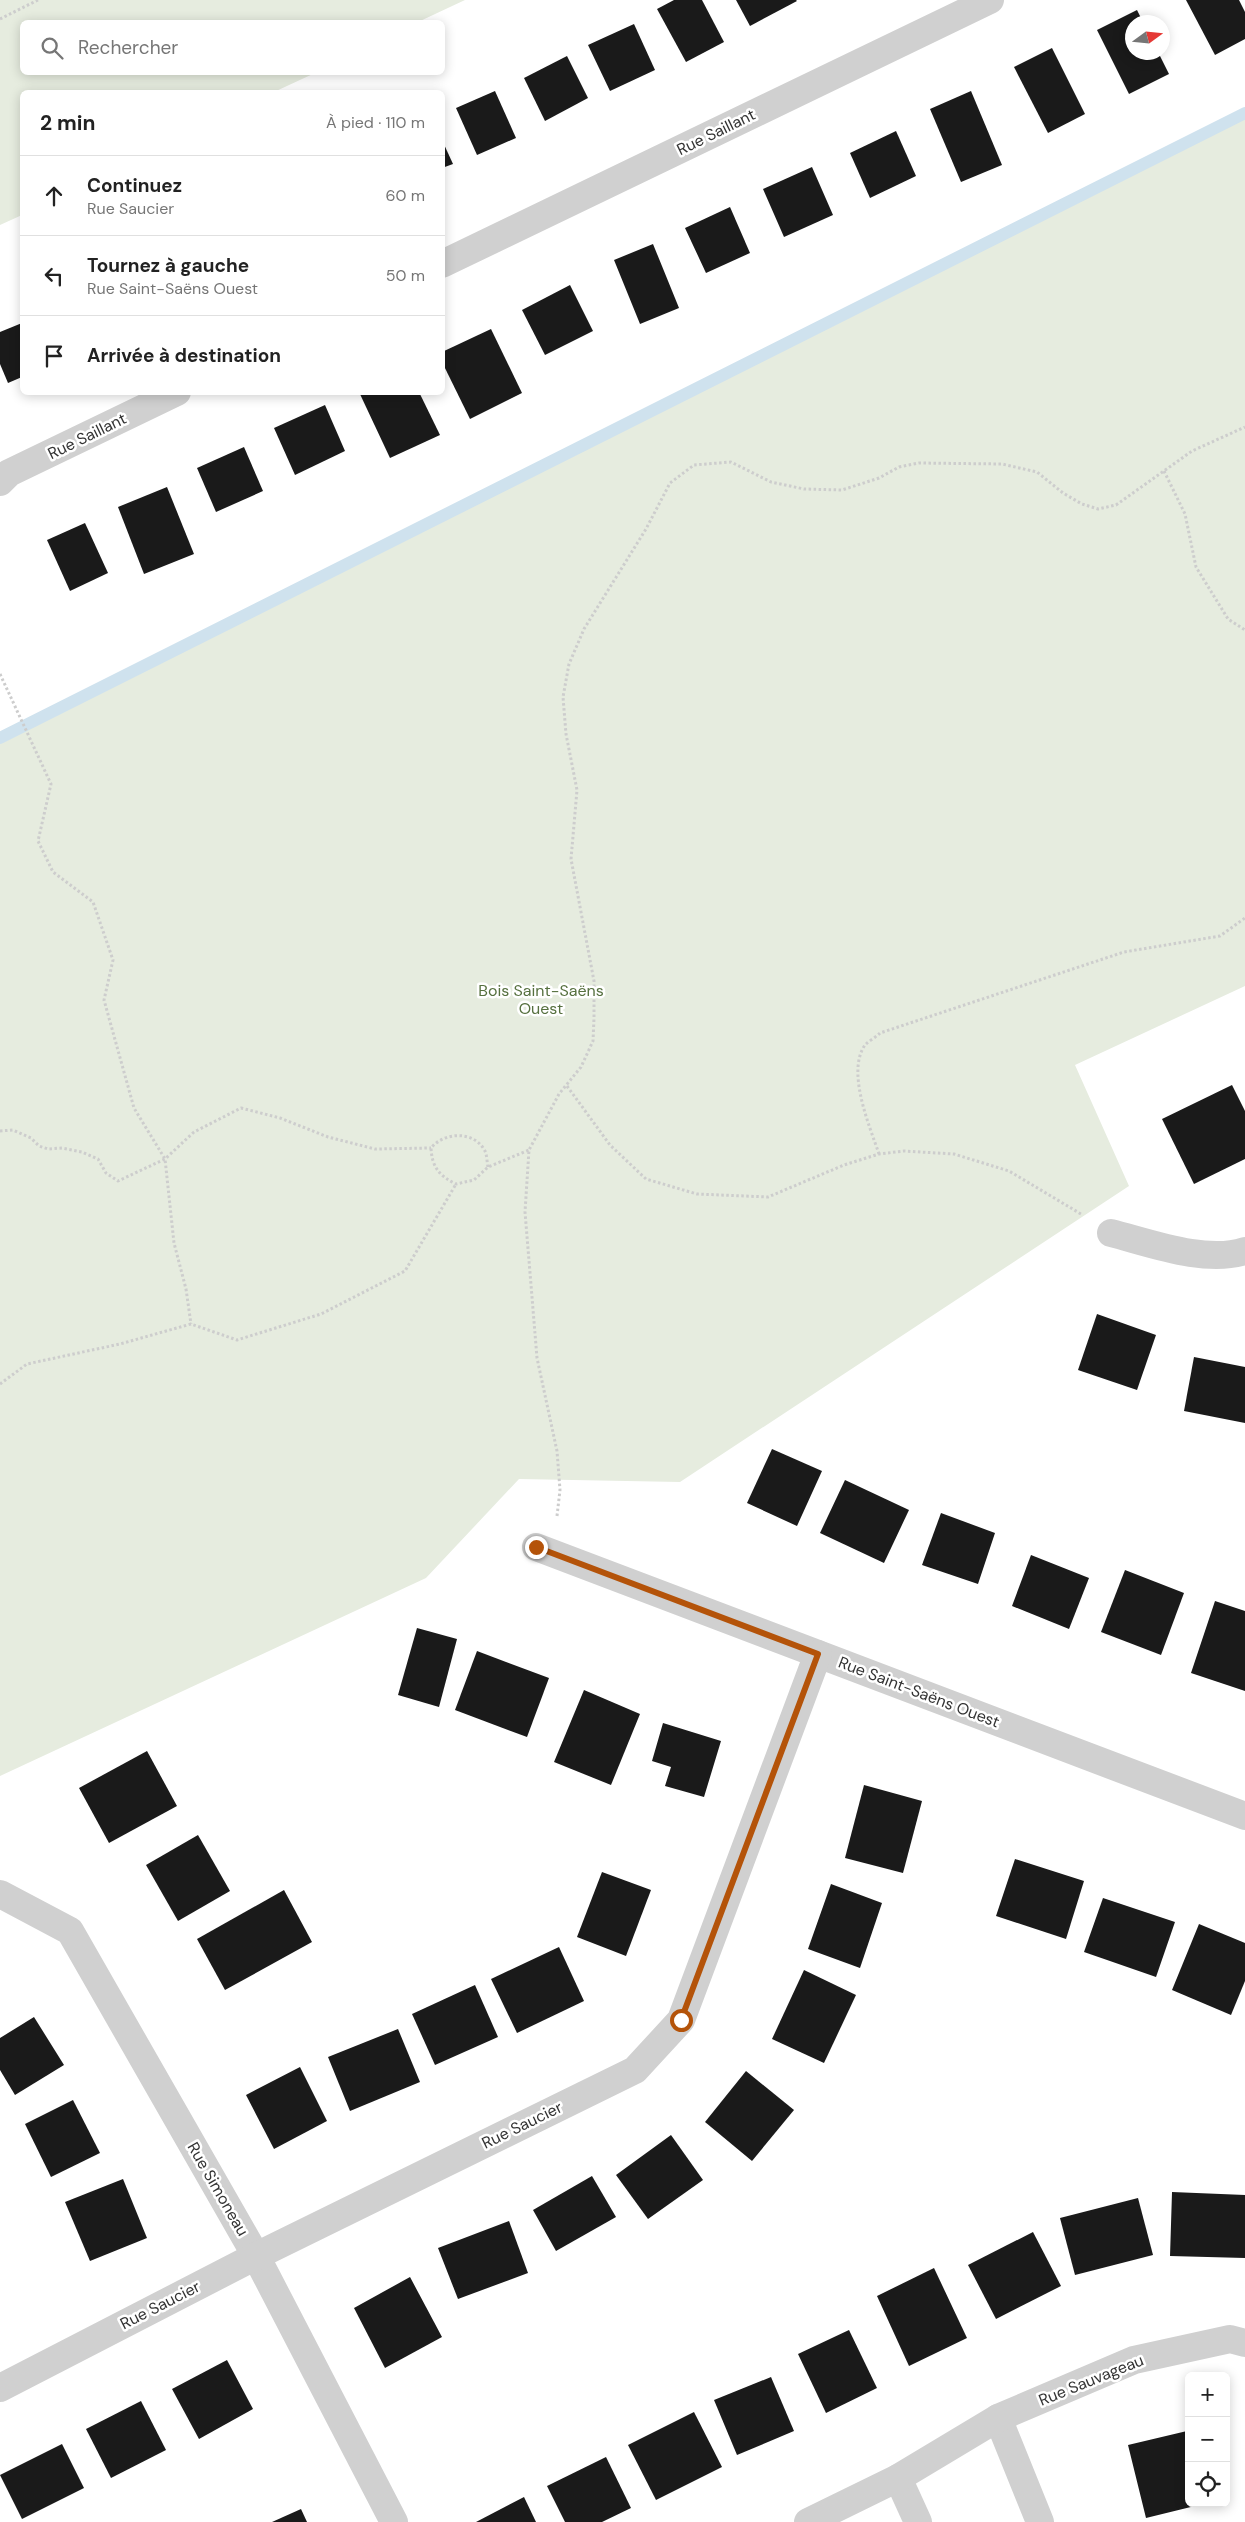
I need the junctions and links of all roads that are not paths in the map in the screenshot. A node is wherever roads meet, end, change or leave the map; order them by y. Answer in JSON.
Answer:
{"nodes":[{"id":1,"x":990,"y":0,"type":"edge"},
{"id":2,"x":445,"y":263,"type":"edge"},
{"id":3,"x":170,"y":395,"type":"edge"},
{"id":4,"x":0,"y":482,"type":"edge"},
{"id":5,"x":1111,"y":1233,"type":"road end"},
{"id":6,"x":1245,"y":1251,"type":"edge"},
{"id":7,"x":542,"y":1549,"type":"road end"},
{"id":8,"x":818,"y":1654,"type":"junction"},
{"id":9,"x":1245,"y":1816,"type":"edge"},
{"id":10,"x":0,"y":1894,"type":"edge"},
{"id":11,"x":256,"y":2256,"type":"junction"},
{"id":12,"x":1245,"y":2343,"type":"edge"},
{"id":13,"x":0,"y":2388,"type":"edge"},
{"id":14,"x":998,"y":2418,"type":"junction"},
{"id":15,"x":898,"y":2478,"type":"junction"},
{"id":16,"x":394,"y":2522,"type":"edge"},
{"id":17,"x":808,"y":2522,"type":"edge"},
{"id":18,"x":918,"y":2522,"type":"edge"},
{"id":19,"x":1040,"y":2522,"type":"edge"}],
"edges":[{"from":1,"to":2,"type":"street","name":"Rue Saillant"},
{"from":3,"to":4,"type":"street","name":"Rue Saillant"},
{"from":5,"to":6,"type":"street"},
{"from":7,"to":8,"type":"street","name":"Rue Saint-Saëns Ouest"},
{"from":8,"to":9,"type":"street","name":"Rue Saint-Saëns Ouest"},
{"from":8,"to":11,"type":"street","name":"Rue Saucier"},
{"from":10,"to":11,"type":"street","name":"Rue Simoneau"},
{"from":11,"to":13,"type":"street","name":"Rue Saucier"},
{"from":11,"to":16,"type":"street","name":"Rue Simoneau"},
{"from":12,"to":14,"type":"street","name":"Rue Sauvageau"},
{"from":14,"to":15,"type":"street","name":"Rue Sauvageau"},
{"from":14,"to":19,"type":"street"},
{"from":15,"to":17,"type":"street","name":"Rue Sauvageau"},
{"from":15,"to":18,"type":"street"}]}
